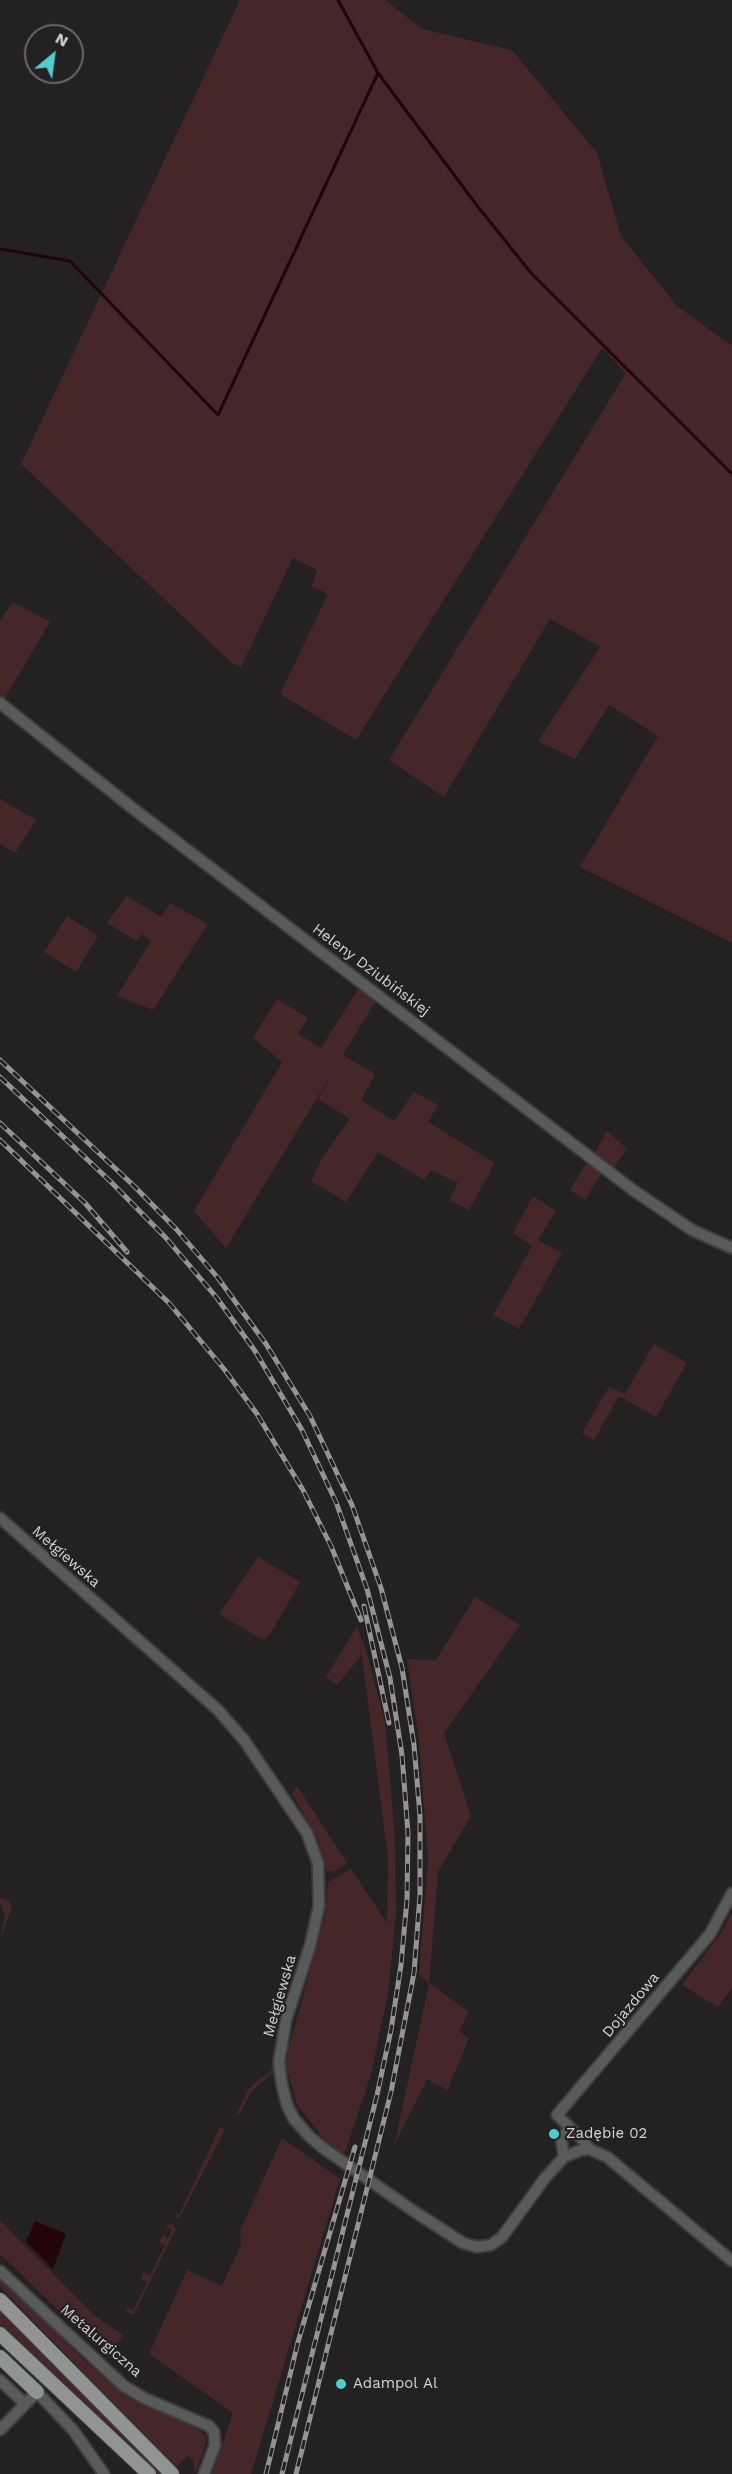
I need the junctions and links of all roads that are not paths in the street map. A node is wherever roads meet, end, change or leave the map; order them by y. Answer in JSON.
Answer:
{"nodes":[{"id":1,"x":0,"y":703,"type":"edge"},
{"id":2,"x":732,"y":1248,"type":"edge"},
{"id":3,"x":0,"y":1518,"type":"edge"},
{"id":4,"x":732,"y":1893,"type":"edge"},
{"id":5,"x":570,"y":2128,"type":"junction"},
{"id":6,"x":589,"y":2149,"type":"junction"},
{"id":7,"x":564,"y":2157,"type":"junction"},
{"id":8,"x":732,"y":2261,"type":"edge"},
{"id":9,"x":0,"y":2271,"type":"edge"},
{"id":10,"x":2,"y":2301,"type":"edge"},
{"id":11,"x":0,"y":2334,"type":"edge"},
{"id":12,"x":0,"y":2357,"type":"edge"},
{"id":13,"x":0,"y":2380,"type":"edge"},
{"id":14,"x":37,"y":2392,"type":"junction"},
{"id":15,"x":26,"y":2404,"type":"junction"},
{"id":16,"x":2,"y":2423,"type":"edge"},
{"id":17,"x":104,"y":2474,"type":"edge"},
{"id":18,"x":149,"y":2474,"type":"edge"},
{"id":19,"x":172,"y":2474,"type":"edge"},
{"id":20,"x":204,"y":2474,"type":"edge"}],
"edges":[{"from":1,"to":2,"type":"street","name":"Heleny Dziubińskiej"},
{"from":3,"to":7,"type":"street","name":"Mełgiewska"},
{"from":4,"to":5,"type":"street","name":"Dojazdowa"},
{"from":5,"to":6,"type":"street"},
{"from":5,"to":7,"type":"street"},
{"from":6,"to":7,"type":"street","name":"Mełgiewska"},
{"from":6,"to":8,"type":"street"},
{"from":9,"to":20,"type":"street","name":"Metalurgiczna"},
{"from":10,"to":19,"type":"main road"},
{"from":11,"to":18,"type":"main road"},
{"from":12,"to":14,"type":"main road"},
{"from":13,"to":15,"type":"street"},
{"from":14,"to":15,"type":"street"},
{"from":14,"to":17,"type":"street"},
{"from":15,"to":16,"type":"street"}]}
